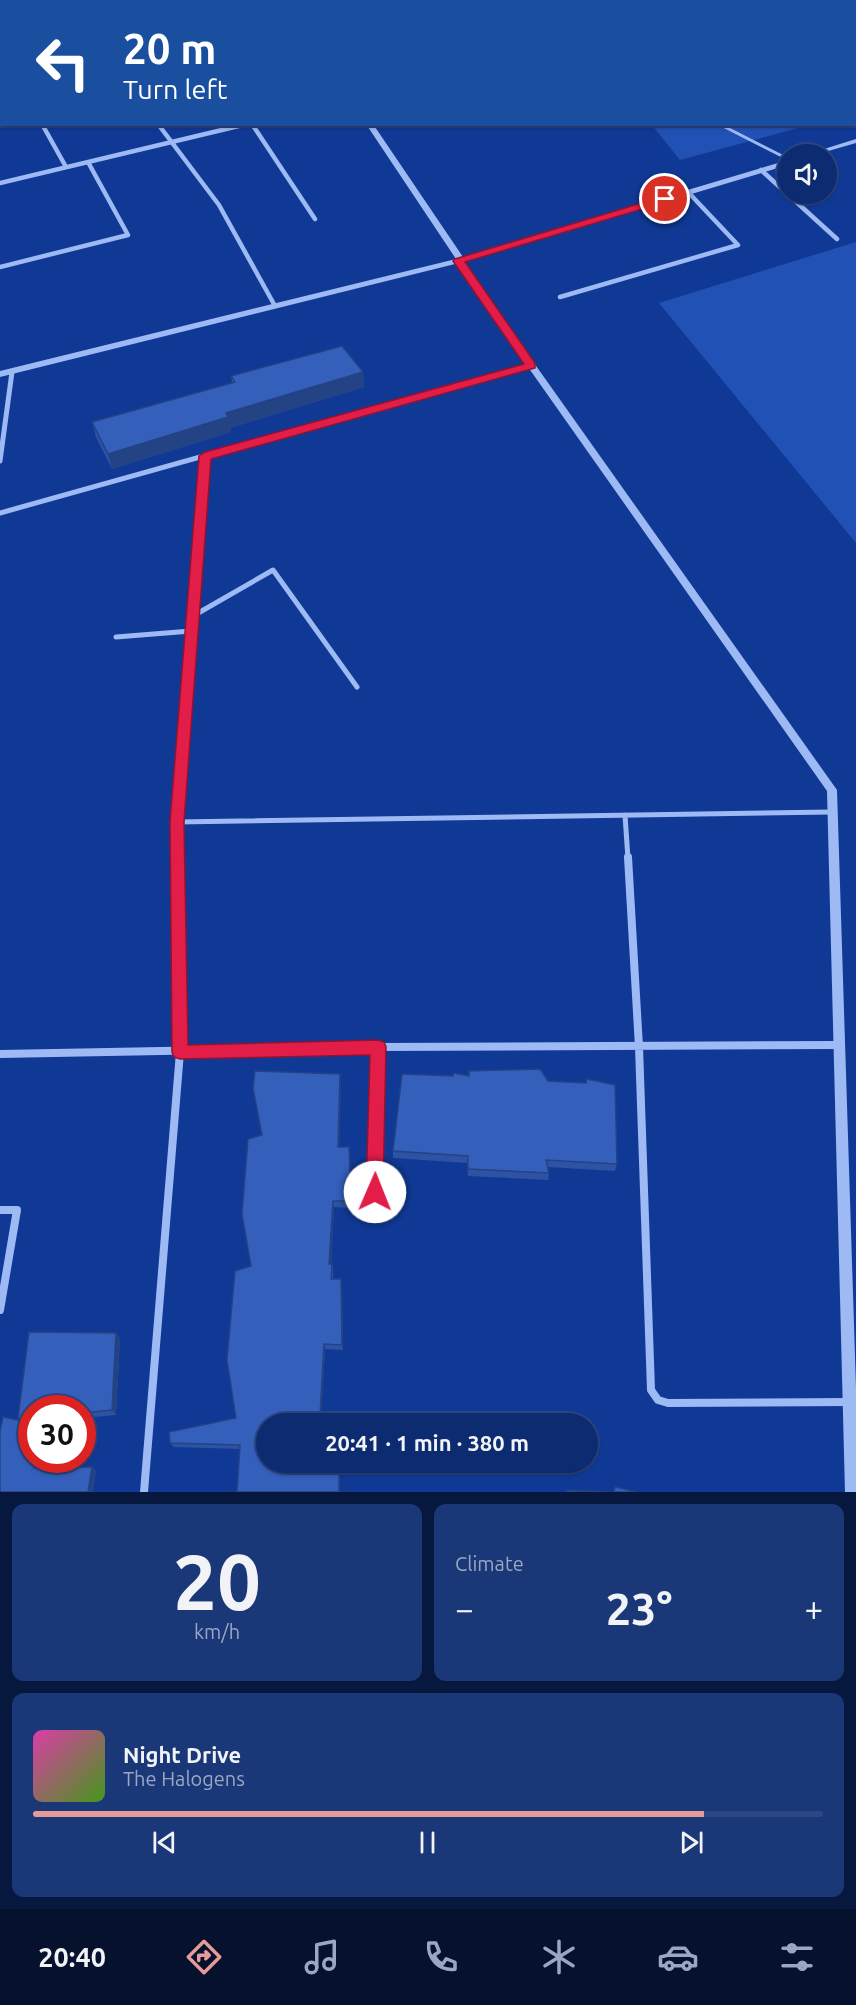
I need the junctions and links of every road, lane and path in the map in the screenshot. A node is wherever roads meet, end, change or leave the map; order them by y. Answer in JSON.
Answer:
{"nodes":[{"id":1,"x":43,"y":126,"type":"edge"},
{"id":2,"x":159,"y":126,"type":"edge"},
{"id":3,"x":238,"y":126,"type":"edge"},
{"id":4,"x":253,"y":126,"type":"edge"},
{"id":5,"x":370,"y":126,"type":"edge"},
{"id":6,"x":723,"y":126,"type":"edge"},
{"id":7,"x":856,"y":141,"type":"edge"},
{"id":8,"x":169,"y":143,"type":"junction"},
{"id":9,"x":837,"y":147,"type":"edge"},
{"id":10,"x":777,"y":154,"type":"edge"},
{"id":11,"x":88,"y":162,"type":"junction"},
{"id":12,"x":777,"y":164,"type":"edge"},
{"id":13,"x":66,"y":167,"type":"junction"},
{"id":14,"x":761,"y":170,"type":"junction"},
{"id":15,"x":0,"y":183,"type":"edge"},
{"id":16,"x":688,"y":192,"type":"junction"},
{"id":17,"x":315,"y":219,"type":"dead end"},
{"id":18,"x":837,"y":239,"type":"dead end"},
{"id":19,"x":459,"y":261,"type":"junction"},
{"id":20,"x":0,"y":267,"type":"edge"},
{"id":21,"x":560,"y":297,"type":"dead end"},
{"id":22,"x":275,"y":306,"type":"junction"},
{"id":23,"x":531,"y":366,"type":"junction"},
{"id":24,"x":12,"y":372,"type":"junction"},
{"id":25,"x":0,"y":374,"type":"edge"},
{"id":26,"x":205,"y":456,"type":"junction"},
{"id":27,"x":0,"y":461,"type":"edge"},
{"id":28,"x":0,"y":513,"type":"edge"},
{"id":29,"x":193,"y":616,"type":"junction"},
{"id":30,"x":191,"y":631,"type":"junction"},
{"id":31,"x":116,"y":637,"type":"dead end"},
{"id":32,"x":357,"y":687,"type":"dead end"},
{"id":33,"x":832,"y":812,"type":"junction"},
{"id":34,"x":625,"y":815,"type":"junction"},
{"id":35,"x":177,"y":822,"type":"junction"},
{"id":36,"x":839,"y":1045,"type":"junction"},
{"id":37,"x":378,"y":1047,"type":"junction"},
{"id":38,"x":639,"y":1047,"type":"junction"},
{"id":39,"x":180,"y":1052,"type":"junction"},
{"id":40,"x":0,"y":1053,"type":"edge"},
{"id":41,"x":375,"y":1192,"type":"dead end"},
{"id":42,"x":0,"y":1210,"type":"edge"},
{"id":43,"x":0,"y":1310,"type":"edge"},
{"id":44,"x":850,"y":1402,"type":"junction"},
{"id":45,"x":144,"y":1492,"type":"edge"},
{"id":46,"x":852,"y":1492,"type":"edge"}],
"edges":[{"from":1,"to":13,"type":"street"},
{"from":2,"to":8,"type":"street"},
{"from":3,"to":8,"type":"street"},
{"from":4,"to":17,"type":"street"},
{"from":5,"to":19,"type":"street"},
{"from":6,"to":10,"type":"lane"},
{"from":7,"to":9,"type":"street"},
{"from":8,"to":11,"type":"street"},
{"from":8,"to":22,"type":"street"},
{"from":11,"to":13,"type":"street"},
{"from":11,"to":20,"type":"street"},
{"from":12,"to":14,"type":"street"},
{"from":13,"to":15,"type":"street"},
{"from":14,"to":16,"type":"street"},
{"from":14,"to":18,"type":"street"},
{"from":16,"to":19,"type":"street"},
{"from":16,"to":21,"type":"street"},
{"from":19,"to":22,"type":"street"},
{"from":19,"to":23,"type":"street"},
{"from":22,"to":24,"type":"street"},
{"from":23,"to":26,"type":"street"},
{"from":23,"to":33,"type":"street"},
{"from":24,"to":25,"type":"street"},
{"from":24,"to":27,"type":"street"},
{"from":26,"to":28,"type":"street"},
{"from":26,"to":29,"type":"street"},
{"from":29,"to":30,"type":"street"},
{"from":29,"to":32,"type":"street"},
{"from":30,"to":31,"type":"street"},
{"from":30,"to":35,"type":"street"},
{"from":33,"to":34,"type":"street"},
{"from":33,"to":36,"type":"street"},
{"from":34,"to":35,"type":"street"},
{"from":34,"to":38,"type":"street"},
{"from":35,"to":39,"type":"street"},
{"from":36,"to":38,"type":"street"},
{"from":36,"to":44,"type":"street"},
{"from":37,"to":38,"type":"street"},
{"from":37,"to":39,"type":"street"},
{"from":37,"to":41,"type":"street"},
{"from":38,"to":44,"type":"street"},
{"from":39,"to":40,"type":"street"},
{"from":39,"to":45,"type":"street"},
{"from":42,"to":43,"type":"street"},
{"from":44,"to":46,"type":"street"}]}
